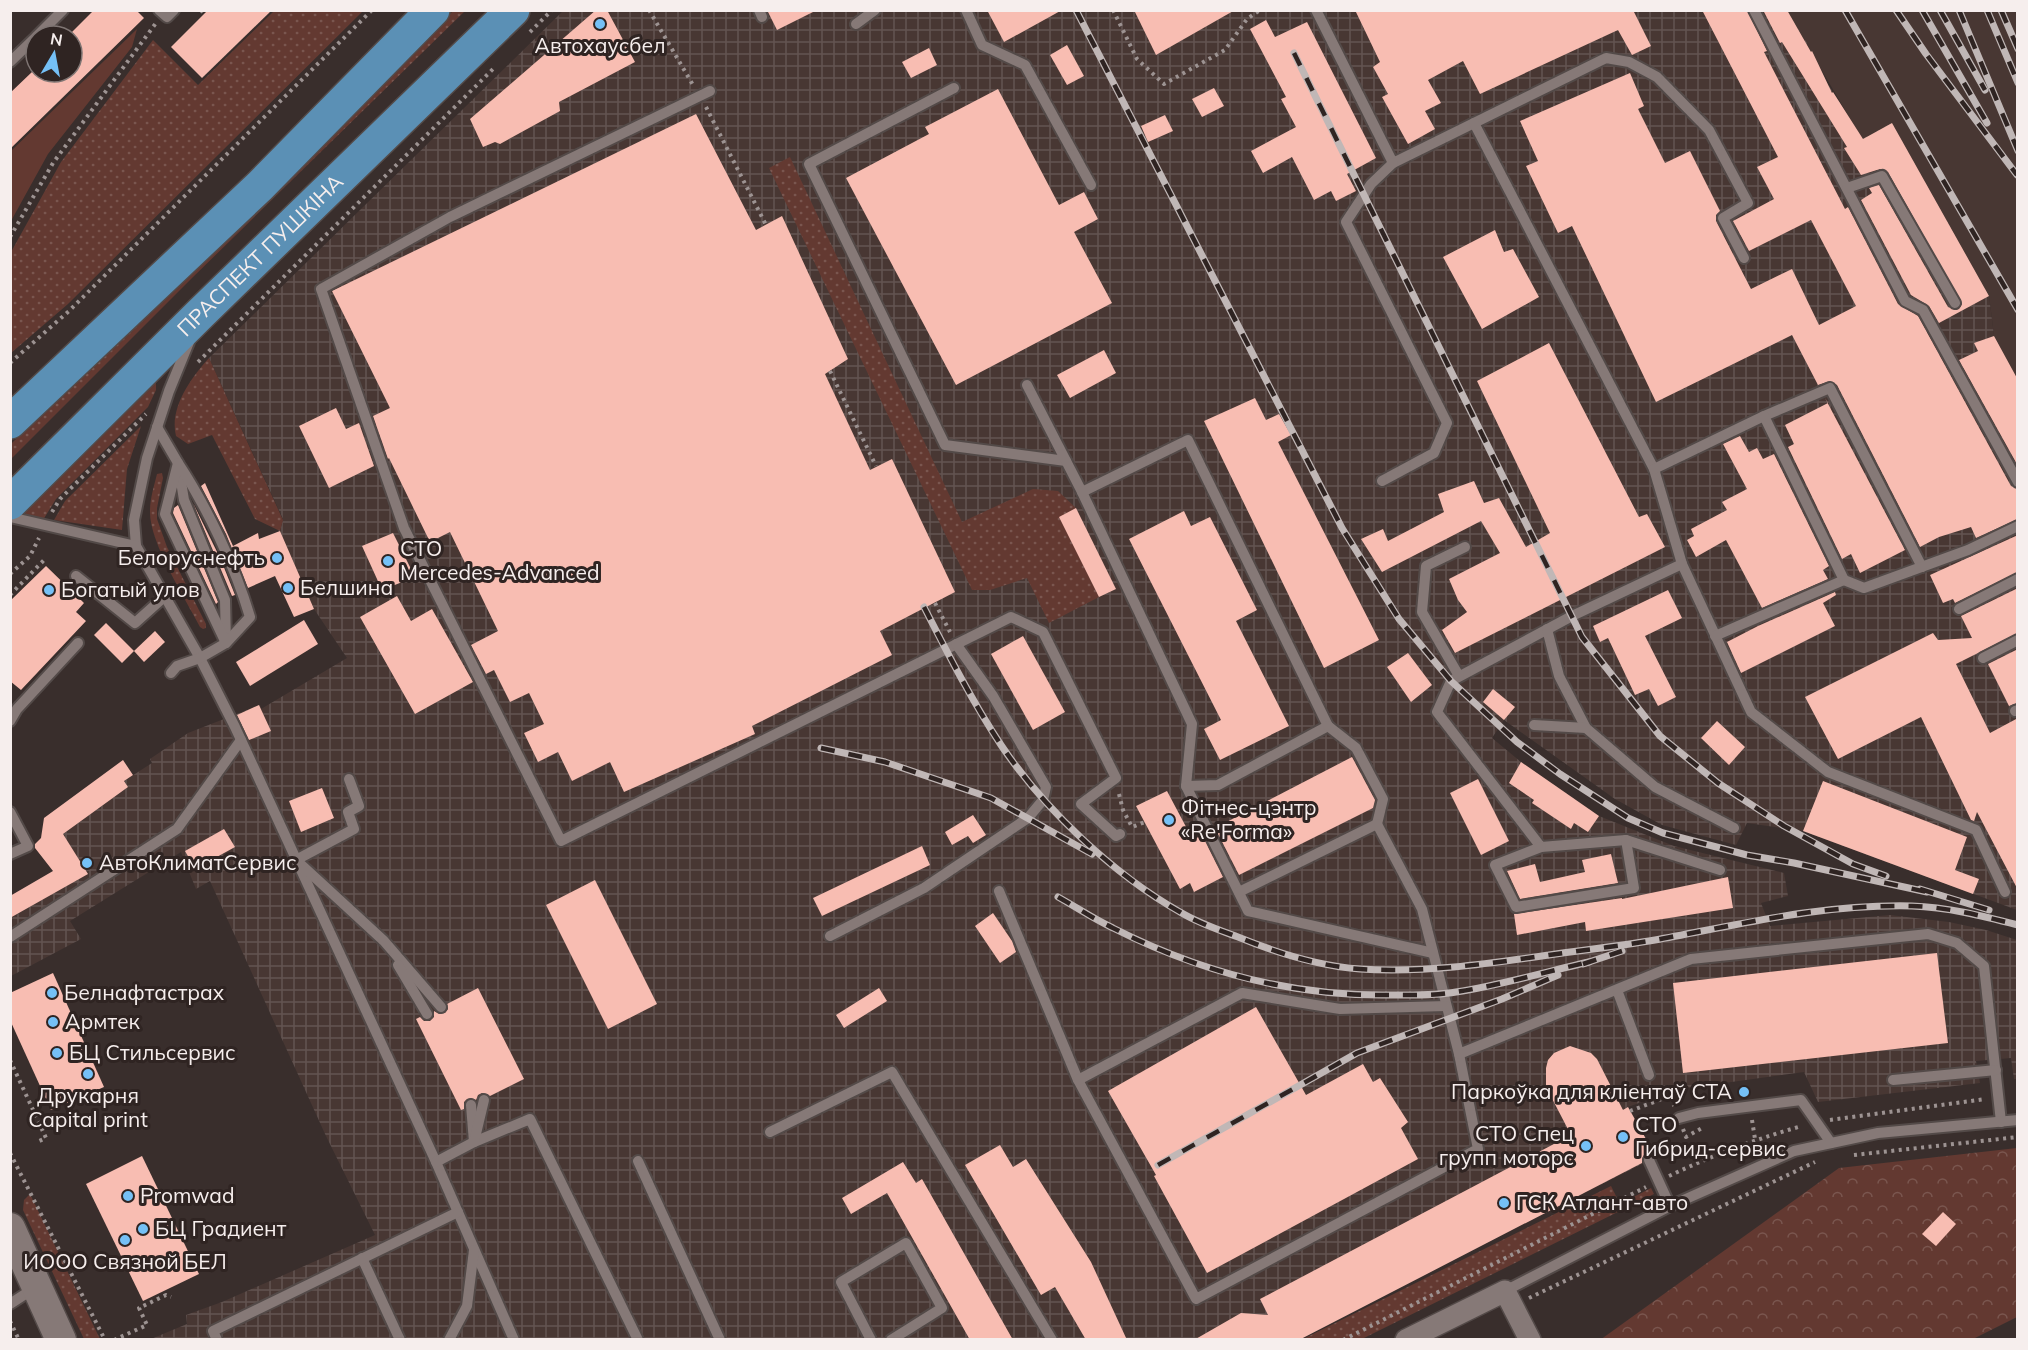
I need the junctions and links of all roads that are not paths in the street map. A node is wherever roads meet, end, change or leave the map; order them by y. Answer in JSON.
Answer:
{"nodes":[{"id":1,"x":63,"y":10,"type":"edge"},
{"id":2,"x":174,"y":10,"type":"edge"},
{"id":3,"x":434,"y":10,"type":"edge"},
{"id":4,"x":875,"y":10,"type":"edge"},
{"id":5,"x":966,"y":10,"type":"edge"},
{"id":6,"x":1316,"y":10,"type":"edge"},
{"id":7,"x":1754,"y":10,"type":"edge"},
{"id":8,"x":159,"y":15,"type":"edge"},
{"id":9,"x":48,"y":24,"type":"edge"},
{"id":10,"x":856,"y":24,"type":"dead end"},
{"id":11,"x":518,"y":25,"type":"edge"},
{"id":12,"x":24,"y":48,"type":"edge"},
{"id":13,"x":10,"y":62,"type":"edge"},
{"id":14,"x":954,"y":88,"type":"dead end"},
{"id":15,"x":705,"y":93,"type":"road end"},
{"id":16,"x":1474,"y":123,"type":"junction"},
{"id":17,"x":1393,"y":163,"type":"junction"},
{"id":18,"x":1091,"y":185,"type":"dead end"},
{"id":19,"x":1847,"y":188,"type":"junction"},
{"id":20,"x":1744,"y":258,"type":"dead end"},
{"id":21,"x":1955,"y":303,"type":"dead end"},
{"id":22,"x":200,"y":314,"type":"junction"},
{"id":23,"x":1027,"y":384,"type":"dead end"},
{"id":24,"x":1764,"y":416,"type":"junction"},
{"id":25,"x":10,"y":422,"type":"edge"},
{"id":26,"x":157,"y":427,"type":"junction"},
{"id":27,"x":1066,"y":460,"type":"junction"},
{"id":28,"x":178,"y":463,"type":"junction"},
{"id":29,"x":1654,"y":469,"type":"junction"},
{"id":30,"x":1382,"y":481,"type":"dead end"},
{"id":31,"x":2018,"y":482,"type":"edge"},
{"id":32,"x":1082,"y":492,"type":"junction"},
{"id":33,"x":10,"y":503,"type":"edge"},
{"id":34,"x":10,"y":517,"type":"edge"},
{"id":35,"x":2018,"y":526,"type":"edge"},
{"id":36,"x":136,"y":546,"type":"junction"},
{"id":37,"x":1465,"y":547,"type":"dead end"},
{"id":38,"x":1682,"y":564,"type":"junction"},
{"id":39,"x":1922,"y":567,"type":"junction"},
{"id":40,"x":76,"y":576,"type":"dead end"},
{"id":41,"x":2018,"y":579,"type":"edge"},
{"id":42,"x":1844,"y":580,"type":"junction"},
{"id":43,"x":164,"y":597,"type":"junction"},
{"id":44,"x":1959,"y":609,"type":"dead end"},
{"id":45,"x":1547,"y":629,"type":"junction"},
{"id":46,"x":1715,"y":636,"type":"junction"},
{"id":47,"x":2018,"y":640,"type":"edge"},
{"id":48,"x":78,"y":643,"type":"dead end"},
{"id":49,"x":226,"y":643,"type":"junction"},
{"id":50,"x":956,"y":644,"type":"junction"},
{"id":51,"x":200,"y":658,"type":"junction"},
{"id":52,"x":1983,"y":658,"type":"dead end"},
{"id":53,"x":171,"y":673,"type":"dead end"},
{"id":54,"x":1459,"y":676,"type":"junction"},
{"id":55,"x":10,"y":721,"type":"edge"},
{"id":56,"x":1534,"y":725,"type":"dead end"},
{"id":57,"x":1328,"y":726,"type":"junction"},
{"id":58,"x":1586,"y":728,"type":"junction"},
{"id":59,"x":241,"y":740,"type":"junction"},
{"id":60,"x":349,"y":779,"type":"dead end"},
{"id":61,"x":1186,"y":786,"type":"junction"},
{"id":62,"x":10,"y":812,"type":"edge"},
{"id":63,"x":1377,"y":824,"type":"junction"},
{"id":64,"x":1734,"y":828,"type":"dead end"},
{"id":65,"x":1120,"y":834,"type":"dead end"},
{"id":66,"x":1626,"y":840,"type":"junction"},
{"id":67,"x":1541,"y":847,"type":"junction"},
{"id":68,"x":10,"y":855,"type":"edge"},
{"id":69,"x":296,"y":860,"type":"junction"},
{"id":70,"x":1720,"y":870,"type":"dead end"},
{"id":71,"x":999,"y":891,"type":"dead end"},
{"id":72,"x":1239,"y":892,"type":"junction"},
{"id":73,"x":2005,"y":892,"type":"dead end"},
{"id":74,"x":10,"y":936,"type":"edge"},
{"id":75,"x":830,"y":936,"type":"dead end"},
{"id":76,"x":384,"y":941,"type":"junction"},
{"id":77,"x":1433,"y":953,"type":"junction"},
{"id":78,"x":1617,"y":990,"type":"junction"},
{"id":79,"x":1446,"y":1005,"type":"junction"},
{"id":80,"x":441,"y":1007,"type":"dead end"},
{"id":81,"x":427,"y":1014,"type":"dead end"},
{"id":82,"x":1460,"y":1054,"type":"junction"},
{"id":83,"x":1996,"y":1070,"type":"junction"},
{"id":84,"x":1649,"y":1075,"type":"dead end"},
{"id":85,"x":1078,"y":1080,"type":"junction"},
{"id":86,"x":1893,"y":1080,"type":"dead end"},
{"id":87,"x":484,"y":1100,"type":"dead end"},
{"id":88,"x":471,"y":1105,"type":"dead end"},
{"id":89,"x":1679,"y":1118,"type":"dead end"},
{"id":90,"x":2018,"y":1120,"type":"edge"},
{"id":91,"x":2001,"y":1122,"type":"junction"},
{"id":92,"x":770,"y":1132,"type":"dead end"},
{"id":93,"x":474,"y":1142,"type":"junction"},
{"id":94,"x":1831,"y":1143,"type":"junction"},
{"id":95,"x":1649,"y":1160,"type":"dead end"},
{"id":96,"x":638,"y":1161,"type":"dead end"},
{"id":97,"x":436,"y":1162,"type":"junction"},
{"id":98,"x":1670,"y":1206,"type":"junction"},
{"id":99,"x":458,"y":1212,"type":"junction"},
{"id":100,"x":10,"y":1228,"type":"edge"},
{"id":101,"x":474,"y":1249,"type":"junction"},
{"id":102,"x":362,"y":1258,"type":"junction"},
{"id":103,"x":36,"y":1287,"type":"junction"},
{"id":104,"x":1509,"y":1299,"type":"junction"},
{"id":105,"x":10,"y":1304,"type":"edge"},
{"id":106,"x":904,"y":1337,"type":"edge"},
{"id":107,"x":1408,"y":1339,"type":"edge"},
{"id":108,"x":61,"y":1340,"type":"edge"},
{"id":109,"x":217,"y":1340,"type":"edge"},
{"id":110,"x":400,"y":1340,"type":"edge"},
{"id":111,"x":449,"y":1340,"type":"edge"},
{"id":112,"x":514,"y":1340,"type":"edge"},
{"id":113,"x":638,"y":1340,"type":"edge"},
{"id":114,"x":720,"y":1340,"type":"edge"},
{"id":115,"x":871,"y":1340,"type":"edge"},
{"id":116,"x":891,"y":1340,"type":"edge"},
{"id":117,"x":1052,"y":1340,"type":"edge"},
{"id":118,"x":1530,"y":1340,"type":"edge"}],
"edges":[{"from":1,"to":9,"type":"lane"},
{"from":2,"to":8,"type":"lane"},
{"from":3,"to":25,"type":"main road"},
{"from":4,"to":10,"type":"lane"},
{"from":5,"to":18,"type":"lane"},
{"from":6,"to":17,"type":"lane"},
{"from":7,"to":19,"type":"lane"},
{"from":11,"to":22,"type":"main road","name":"ПРАСПЕКТ ПУШКІНА"},
{"from":12,"to":13,"type":"lane"},
{"from":14,"to":27,"type":"lane"},
{"from":15,"to":50,"type":"lane"},
{"from":16,"to":17,"type":"lane"},
{"from":16,"to":20,"type":"lane"},
{"from":16,"to":29,"type":"lane"},
{"from":17,"to":30,"type":"lane"},
{"from":19,"to":21,"type":"lane"},
{"from":19,"to":31,"type":"lane"},
{"from":22,"to":26,"type":"lane"},
{"from":22,"to":33,"type":"main road","name":"ПРАСПЕКТ ПУШКІНА"},
{"from":23,"to":27,"type":"lane"},
{"from":24,"to":29,"type":"lane"},
{"from":24,"to":39,"type":"lane"},
{"from":24,"to":42,"type":"lane"},
{"from":26,"to":28,"type":"lane"},
{"from":26,"to":36,"type":"lane"},
{"from":27,"to":32,"type":"lane"},
{"from":28,"to":49,"type":"lane"},
{"from":28,"to":49,"type":"lane"},
{"from":28,"to":49,"type":"lane"},
{"from":29,"to":38,"type":"lane"},
{"from":32,"to":57,"type":"lane"},
{"from":32,"to":61,"type":"lane"},
{"from":34,"to":36,"type":"lane"},
{"from":35,"to":39,"type":"lane"},
{"from":36,"to":43,"type":"lane"},
{"from":37,"to":54,"type":"lane"},
{"from":38,"to":45,"type":"lane"},
{"from":38,"to":46,"type":"lane"},
{"from":39,"to":42,"type":"lane"},
{"from":40,"to":43,"type":"lane"},
{"from":41,"to":44,"type":"lane"},
{"from":42,"to":46,"type":"lane"},
{"from":43,"to":51,"type":"lane"},
{"from":45,"to":54,"type":"lane"},
{"from":45,"to":58,"type":"lane"},
{"from":46,"to":73,"type":"lane"},
{"from":47,"to":52,"type":"lane"},
{"from":48,"to":55,"type":"lane"},
{"from":49,"to":51,"type":"lane"},
{"from":50,"to":65,"type":"lane"},
{"from":50,"to":75,"type":"lane"},
{"from":51,"to":53,"type":"lane"},
{"from":51,"to":59,"type":"lane"},
{"from":54,"to":67,"type":"lane"},
{"from":56,"to":58,"type":"lane"},
{"from":57,"to":61,"type":"lane"},
{"from":57,"to":63,"type":"lane"},
{"from":58,"to":64,"type":"lane"},
{"from":59,"to":69,"type":"lane"},
{"from":59,"to":74,"type":"lane"},
{"from":60,"to":69,"type":"lane"},
{"from":61,"to":72,"type":"lane"},
{"from":62,"to":68,"type":"lane"},
{"from":63,"to":72,"type":"lane"},
{"from":63,"to":77,"type":"lane"},
{"from":66,"to":67,"type":"lane"},
{"from":66,"to":67,"type":"lane"},
{"from":66,"to":70,"type":"lane"},
{"from":69,"to":76,"type":"lane"},
{"from":69,"to":97,"type":"lane"},
{"from":71,"to":85,"type":"lane"},
{"from":72,"to":77,"type":"lane"},
{"from":76,"to":80,"type":"lane"},
{"from":76,"to":81,"type":"lane"},
{"from":77,"to":79,"type":"lane"},
{"from":78,"to":82,"type":"lane"},
{"from":78,"to":83,"type":"lane"},
{"from":78,"to":84,"type":"lane"},
{"from":79,"to":82,"type":"lane"},
{"from":79,"to":85,"type":"lane"},
{"from":82,"to":85,"type":"lane"},
{"from":83,"to":86,"type":"lane"},
{"from":83,"to":91,"type":"lane"},
{"from":87,"to":93,"type":"lane"},
{"from":88,"to":93,"type":"lane"},
{"from":89,"to":94,"type":"lane"},
{"from":90,"to":91,"type":"lane"},
{"from":91,"to":94,"type":"lane"},
{"from":92,"to":117,"type":"lane"},
{"from":93,"to":97,"type":"lane"},
{"from":93,"to":113,"type":"lane"},
{"from":94,"to":98,"type":"lane"},
{"from":95,"to":98,"type":"lane"},
{"from":96,"to":114,"type":"lane"},
{"from":97,"to":99,"type":"lane"},
{"from":98,"to":104,"type":"lane"},
{"from":99,"to":101,"type":"lane"},
{"from":99,"to":102,"type":"lane"},
{"from":100,"to":103,"type":"main road"},
{"from":101,"to":111,"type":"lane"},
{"from":101,"to":112,"type":"lane"},
{"from":102,"to":109,"type":"lane"},
{"from":102,"to":110,"type":"lane"},
{"from":103,"to":105,"type":"lane"},
{"from":103,"to":108,"type":"main road"},
{"from":104,"to":107,"type":"street"},
{"from":104,"to":118,"type":"street"},
{"from":106,"to":115,"type":"lane"},
{"from":106,"to":116,"type":"lane"}]}
